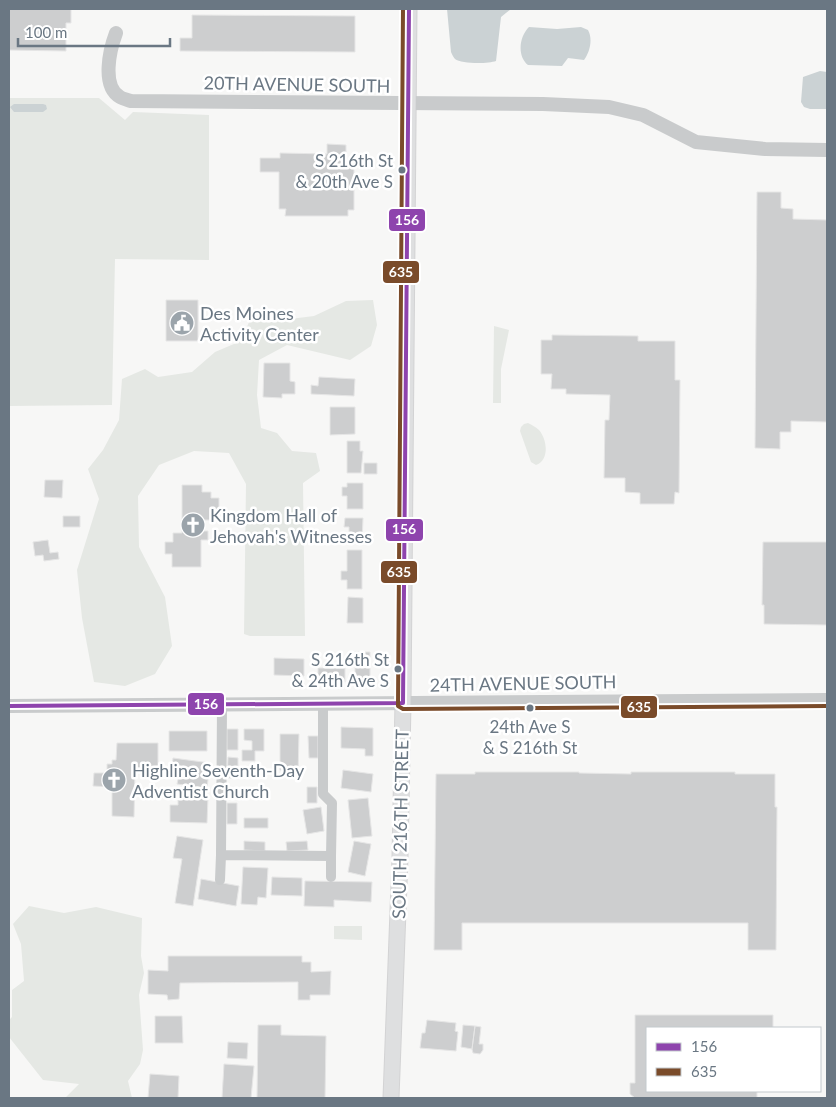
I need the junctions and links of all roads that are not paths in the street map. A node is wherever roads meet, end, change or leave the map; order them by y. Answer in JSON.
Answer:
{"nodes":[{"id":1,"x":409,"y":9,"type":"edge"},
{"id":2,"x":116,"y":32,"type":"dead end"},
{"id":3,"x":408,"y":104,"type":"junction"},
{"id":4,"x":827,"y":150,"type":"edge"},
{"id":5,"x":827,"y":700,"type":"edge"},
{"id":6,"x":403,"y":703,"type":"junction"},
{"id":7,"x":222,"y":704,"type":"junction"},
{"id":8,"x":322,"y":704,"type":"junction"},
{"id":9,"x":9,"y":706,"type":"edge"},
{"id":10,"x":221,"y":855,"type":"junction"},
{"id":11,"x":331,"y":856,"type":"junction"},
{"id":12,"x":331,"y":877,"type":"dead end"},
{"id":13,"x":220,"y":880,"type":"dead end"},
{"id":14,"x":391,"y":1098,"type":"edge"}],
"edges":[{"from":1,"to":3,"type":"main road","name":"SOUTH 216TH STREET"},
{"from":2,"to":3,"type":"street","name":"20TH AVENUE SOUTH"},
{"from":3,"to":4,"type":"street","name":"20TH AVENUE SOUTH"},
{"from":3,"to":6,"type":"main road","name":"SOUTH 216TH STREET"},
{"from":5,"to":6,"type":"street","name":"24TH AVENUE SOUTH"},
{"from":6,"to":8,"type":"street","name":"24TH AVENUE SOUTH"},
{"from":6,"to":14,"type":"main road","name":"SOUTH 216TH STREET"},
{"from":7,"to":8,"type":"street","name":"24TH AVENUE SOUTH"},
{"from":7,"to":9,"type":"street","name":"24TH AVENUE SOUTH"},
{"from":7,"to":10,"type":"street"},
{"from":8,"to":11,"type":"street"},
{"from":10,"to":11,"type":"street"},
{"from":10,"to":13,"type":"street"},
{"from":11,"to":12,"type":"street"}]}
